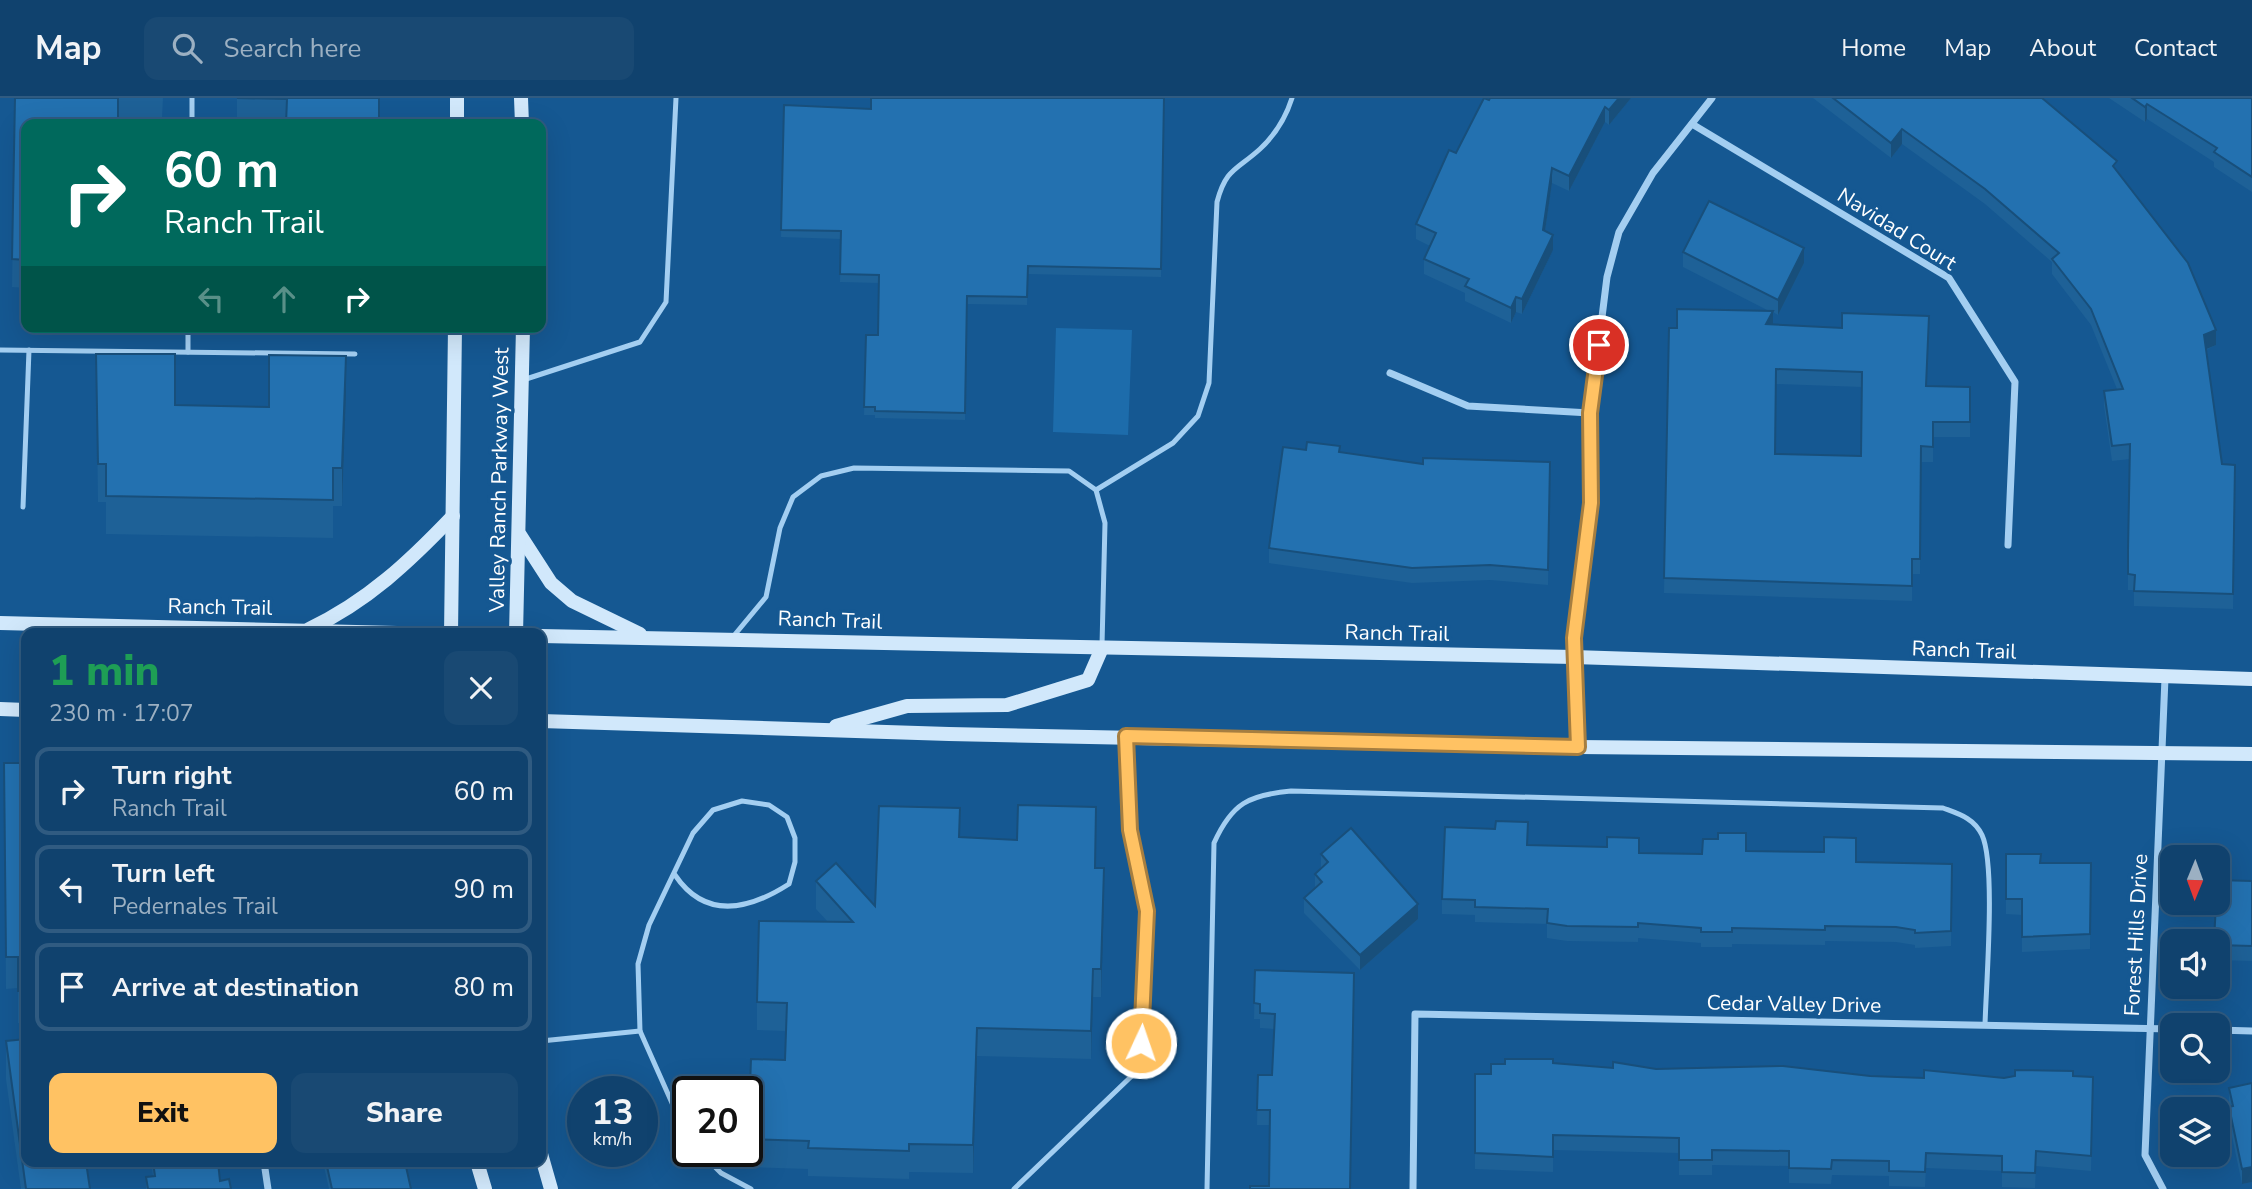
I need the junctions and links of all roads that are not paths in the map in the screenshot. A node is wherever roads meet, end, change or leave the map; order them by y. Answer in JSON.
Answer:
{"nodes":[{"id":1,"x":192,"y":98,"type":"edge"},
{"id":2,"x":457,"y":98,"type":"edge"},
{"id":3,"x":521,"y":98,"type":"edge"},
{"id":4,"x":676,"y":98,"type":"edge"},
{"id":5,"x":1292,"y":98,"type":"edge"},
{"id":6,"x":1712,"y":98,"type":"edge"},
{"id":7,"x":192,"y":119,"type":"edge"},
{"id":8,"x":457,"y":119,"type":"edge"},
{"id":9,"x":522,"y":119,"type":"edge"},
{"id":10,"x":1692,"y":124,"type":"junction"},
{"id":11,"x":188,"y":333,"type":"edge"},
{"id":12,"x":455,"y":333,"type":"edge"},
{"id":13,"x":523,"y":333,"type":"edge"},
{"id":14,"x":0,"y":350,"type":"edge"},
{"id":15,"x":29,"y":351,"type":"junction"},
{"id":16,"x":188,"y":352,"type":"junction"},
{"id":17,"x":355,"y":354,"type":"dead end"},
{"id":18,"x":1390,"y":373,"type":"dead end"},
{"id":19,"x":523,"y":380,"type":"junction"},
{"id":20,"x":1590,"y":413,"type":"junction"},
{"id":21,"x":1096,"y":490,"type":"junction"},
{"id":22,"x":23,"y":507,"type":"dead end"},
{"id":23,"x":453,"y":516,"type":"junction"},
{"id":24,"x":520,"y":535,"type":"junction"},
{"id":25,"x":2008,"y":545,"type":"dead end"},
{"id":26,"x":0,"y":623,"type":"edge"},
{"id":27,"x":219,"y":628,"type":"edge"},
{"id":28,"x":310,"y":628,"type":"edge"},
{"id":29,"x":451,"y":628,"type":"edge"},
{"id":30,"x":516,"y":628,"type":"edge"},
{"id":31,"x":546,"y":636,"type":"edge"},
{"id":32,"x":648,"y":637,"type":"junction"},
{"id":33,"x":732,"y":639,"type":"junction"},
{"id":34,"x":1102,"y":648,"type":"junction"},
{"id":35,"x":1574,"y":657,"type":"junction"},
{"id":36,"x":2165,"y":678,"type":"junction"},
{"id":37,"x":2252,"y":679,"type":"edge"},
{"id":38,"x":0,"y":709,"type":"edge"},
{"id":39,"x":21,"y":710,"type":"edge"},
{"id":40,"x":546,"y":721,"type":"edge"},
{"id":41,"x":821,"y":730,"type":"junction"},
{"id":42,"x":1126,"y":736,"type":"junction"},
{"id":43,"x":1578,"y":747,"type":"junction"},
{"id":44,"x":2162,"y":752,"type":"junction"},
{"id":45,"x":2252,"y":754,"type":"edge"},
{"id":46,"x":675,"y":875,"type":"junction"},
{"id":47,"x":1985,"y":1025,"type":"junction"},
{"id":48,"x":2149,"y":1029,"type":"junction"},
{"id":49,"x":2160,"y":1029,"type":"edge"},
{"id":50,"x":2230,"y":1030,"type":"edge"},
{"id":51,"x":640,"y":1031,"type":"junction"},
{"id":52,"x":2252,"y":1031,"type":"edge"},
{"id":53,"x":546,"y":1040,"type":"edge"},
{"id":54,"x":672,"y":1103,"type":"edge"},
{"id":55,"x":265,"y":1167,"type":"edge"},
{"id":56,"x":478,"y":1167,"type":"edge"},
{"id":57,"x":545,"y":1167,"type":"edge"},
{"id":58,"x":715,"y":1167,"type":"edge"},
{"id":59,"x":268,"y":1189,"type":"edge"},
{"id":60,"x":485,"y":1189,"type":"edge"},
{"id":61,"x":551,"y":1189,"type":"edge"},
{"id":62,"x":751,"y":1189,"type":"edge"},
{"id":63,"x":1014,"y":1189,"type":"edge"},
{"id":64,"x":1207,"y":1189,"type":"edge"},
{"id":65,"x":1413,"y":1189,"type":"edge"},
{"id":66,"x":2163,"y":1189,"type":"edge"}],
"edges":[{"from":1,"to":7,"type":"lane"},
{"from":2,"to":8,"type":"main road"},
{"from":3,"to":9,"type":"main road"},
{"from":4,"to":19,"type":"lane"},
{"from":5,"to":21,"type":"lane"},
{"from":6,"to":10,"type":"street"},
{"from":10,"to":20,"type":"street"},
{"from":10,"to":25,"type":"street","name":"Navidad Court"},
{"from":11,"to":16,"type":"lane"},
{"from":12,"to":23,"type":"main road"},
{"from":13,"to":19,"type":"main road","name":"Valley Ranch Parkway West"},
{"from":14,"to":15,"type":"lane"},
{"from":15,"to":16,"type":"lane"},
{"from":15,"to":22,"type":"lane"},
{"from":16,"to":17,"type":"lane"},
{"from":18,"to":20,"type":"street"},
{"from":19,"to":24,"type":"main road","name":"Valley Ranch Parkway West"},
{"from":20,"to":35,"type":"street"},
{"from":21,"to":33,"type":"lane"},
{"from":21,"to":34,"type":"lane"},
{"from":23,"to":28,"type":"main road"},
{"from":23,"to":29,"type":"main road"},
{"from":24,"to":30,"type":"main road","name":"Valley Ranch Parkway West"},
{"from":24,"to":32,"type":"main road"},
{"from":26,"to":27,"type":"main road","name":"Ranch Trail"},
{"from":31,"to":32,"type":"main road","name":"Ranch Trail"},
{"from":32,"to":33,"type":"main road","name":"Ranch Trail"},
{"from":33,"to":34,"type":"main road","name":"Ranch Trail"},
{"from":34,"to":35,"type":"main road","name":"Ranch Trail"},
{"from":34,"to":41,"type":"main road"},
{"from":35,"to":36,"type":"main road","name":"Ranch Trail"},
{"from":35,"to":43,"type":"street"},
{"from":36,"to":37,"type":"main road","name":"Ranch Trail"},
{"from":36,"to":44,"type":"street","name":"Forest Hills Drive"},
{"from":38,"to":39,"type":"main road"},
{"from":40,"to":41,"type":"main road"},
{"from":41,"to":42,"type":"main road"},
{"from":42,"to":43,"type":"main road"},
{"from":42,"to":63,"type":"lane"},
{"from":43,"to":44,"type":"main road"},
{"from":44,"to":45,"type":"main road"},
{"from":44,"to":48,"type":"street","name":"Forest Hills Drive"},
{"from":46,"to":46,"type":"lane"},
{"from":46,"to":51,"type":"lane"},
{"from":47,"to":48,"type":"street","name":"Cedar Valley Drive"},
{"from":47,"to":64,"type":"lane"},
{"from":47,"to":65,"type":"street","name":"Cedar Valley Drive"},
{"from":48,"to":49,"type":"street","name":"Cedar Valley Drive"},
{"from":48,"to":66,"type":"street","name":"Forest Hills Drive"},
{"from":50,"to":52,"type":"street"},
{"from":51,"to":53,"type":"lane"},
{"from":51,"to":54,"type":"lane"},
{"from":55,"to":59,"type":"street"},
{"from":56,"to":60,"type":"main road"},
{"from":57,"to":61,"type":"main road"},
{"from":58,"to":62,"type":"lane"}]}
